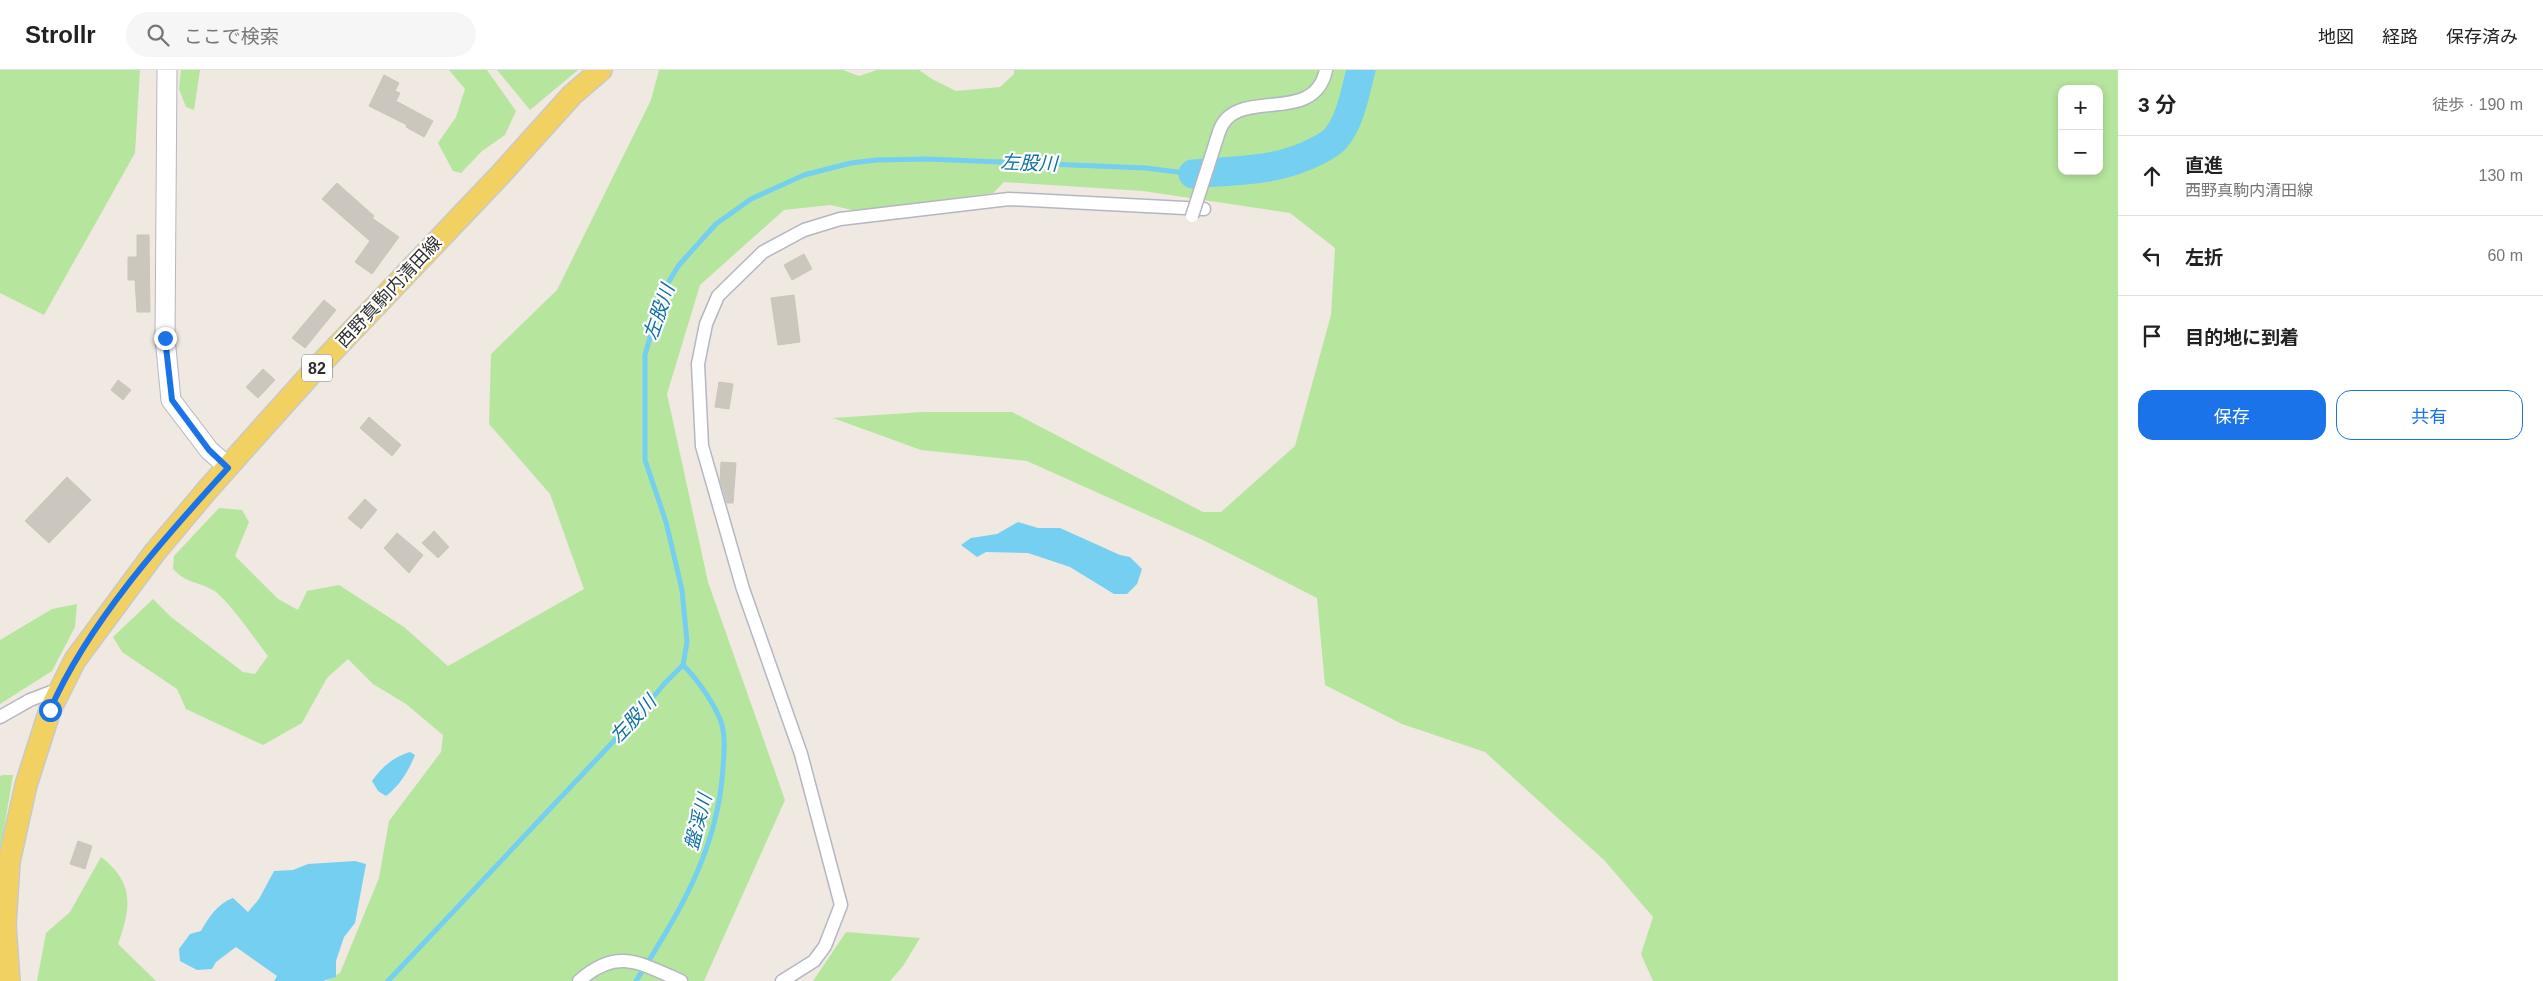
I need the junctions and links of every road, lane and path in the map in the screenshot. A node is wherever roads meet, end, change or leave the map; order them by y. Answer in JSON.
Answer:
{"nodes":[{"id":1,"x":167,"y":70,"type":"edge"},
{"id":2,"x":601,"y":70,"type":"edge"},
{"id":3,"x":1326,"y":70,"type":"edge"},
{"id":4,"x":1204,"y":210,"type":"dead end"},
{"id":5,"x":1192,"y":216,"type":"dead end"},
{"id":6,"x":228,"y":468,"type":"junction"},
{"id":7,"x":59,"y":689,"type":"junction"},
{"id":8,"x":0,"y":717,"type":"edge"},
{"id":9,"x":9,"y":981,"type":"edge"},
{"id":10,"x":579,"y":981,"type":"edge"},
{"id":11,"x":681,"y":981,"type":"edge"},
{"id":12,"x":782,"y":981,"type":"edge"}],
"edges":[{"from":1,"to":6,"type":"street"},
{"from":2,"to":6,"type":"main road","name":"西野真駒内清田線","number":"82"},
{"from":3,"to":5,"type":"street","bridge":true},
{"from":4,"to":12,"type":"street"},
{"from":6,"to":7,"type":"main road","name":"西野真駒内清田線","number":"82"},
{"from":7,"to":8,"type":"street"},
{"from":7,"to":9,"type":"main road","name":"西野真駒内清田線","number":"82"},
{"from":10,"to":11,"type":"street"}]}
